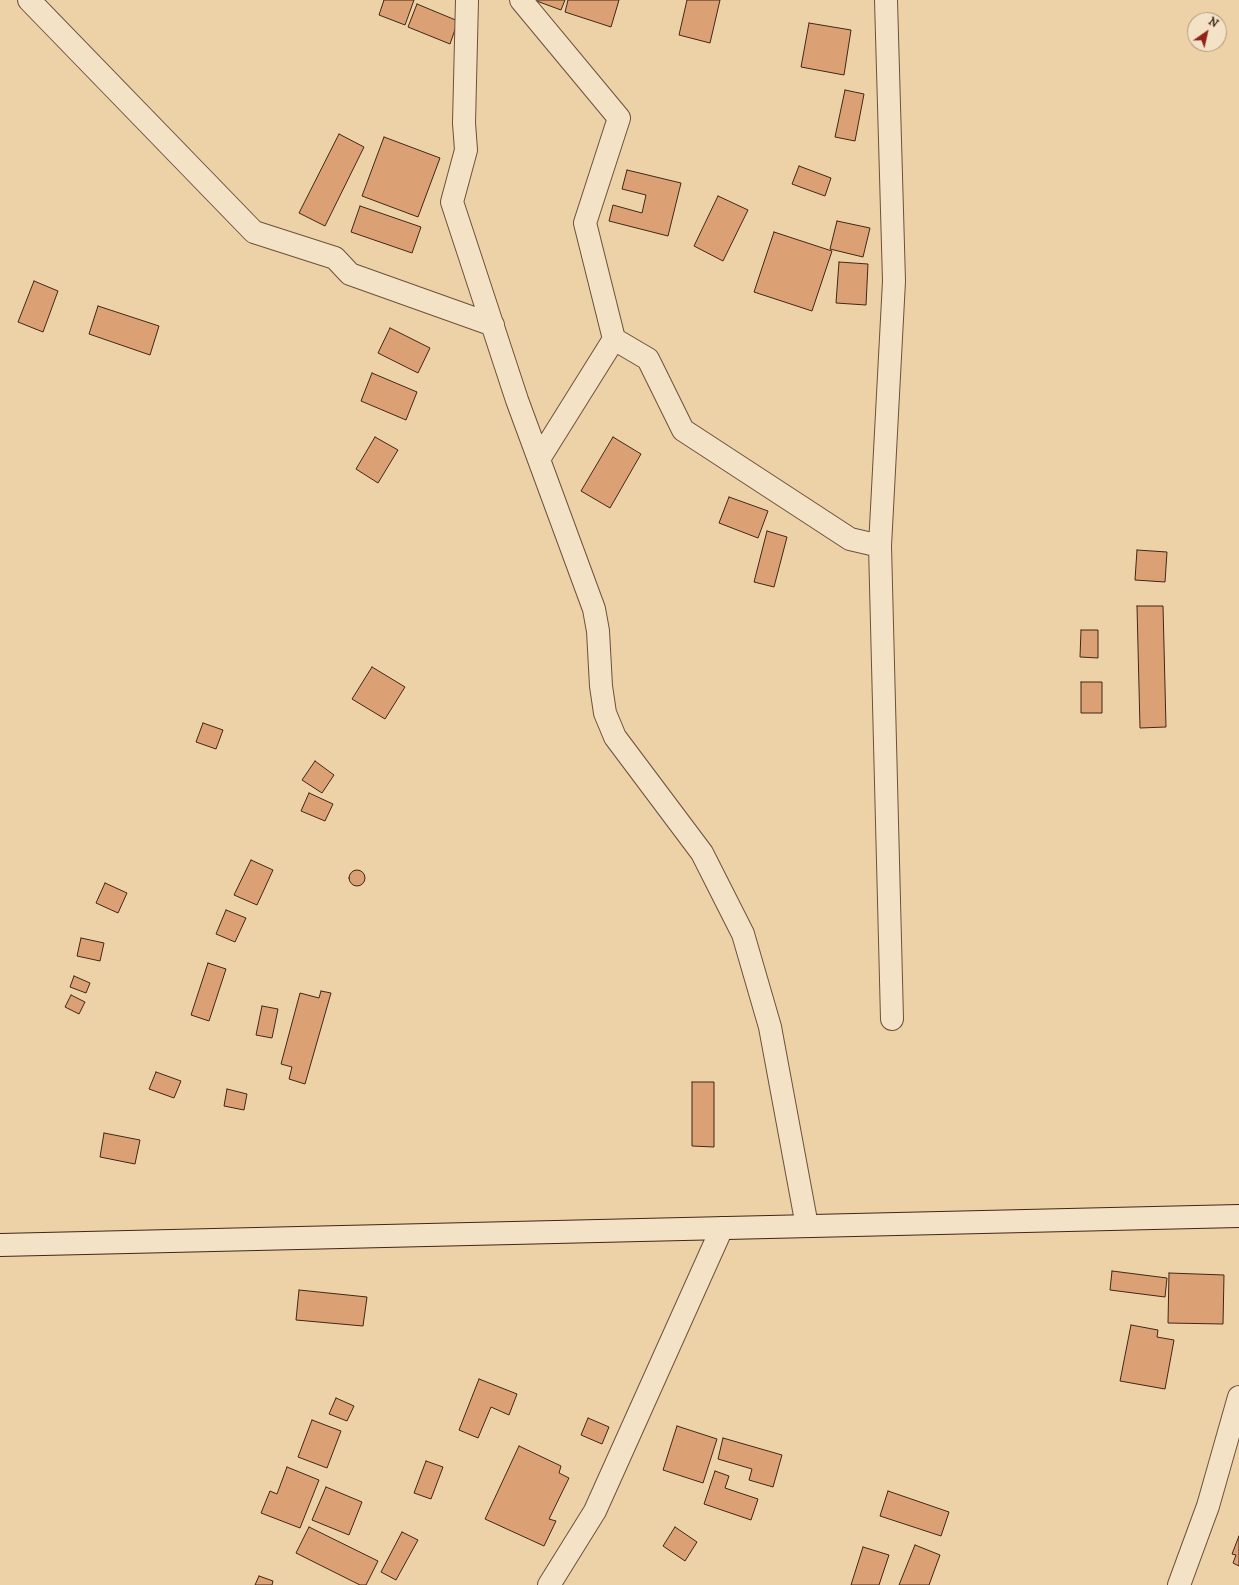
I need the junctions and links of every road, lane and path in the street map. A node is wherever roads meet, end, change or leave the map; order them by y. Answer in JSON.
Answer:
{"nodes":[{"id":1,"x":29,"y":0,"type":"edge"},
{"id":2,"x":467,"y":0,"type":"edge"},
{"id":3,"x":521,"y":0,"type":"edge"},
{"id":4,"x":886,"y":0,"type":"edge"},
{"id":5,"x":493,"y":325,"type":"junction"},
{"id":6,"x":614,"y":339,"type":"junction"},
{"id":7,"x":539,"y":459,"type":"junction"},
{"id":8,"x":880,"y":546,"type":"junction"},
{"id":9,"x":892,"y":1019,"type":"dead end"},
{"id":10,"x":1239,"y":1216,"type":"edge"},
{"id":11,"x":807,"y":1226,"type":"junction"},
{"id":12,"x":722,"y":1228,"type":"junction"},
{"id":13,"x":0,"y":1245,"type":"edge"},
{"id":14,"x":1239,"y":1397,"type":"edge"},
{"id":15,"x":549,"y":1585,"type":"edge"},
{"id":16,"x":1179,"y":1585,"type":"edge"}],
"edges":[{"from":1,"to":5,"type":"street"},
{"from":2,"to":5,"type":"street"},
{"from":3,"to":6,"type":"street"},
{"from":4,"to":8,"type":"street"},
{"from":5,"to":7,"type":"street"},
{"from":6,"to":7,"type":"street"},
{"from":6,"to":8,"type":"street"},
{"from":7,"to":11,"type":"street"},
{"from":8,"to":9,"type":"street"},
{"from":10,"to":11,"type":"street"},
{"from":11,"to":12,"type":"street"},
{"from":12,"to":13,"type":"street"},
{"from":12,"to":15,"type":"street"},
{"from":14,"to":16,"type":"street"}]}
